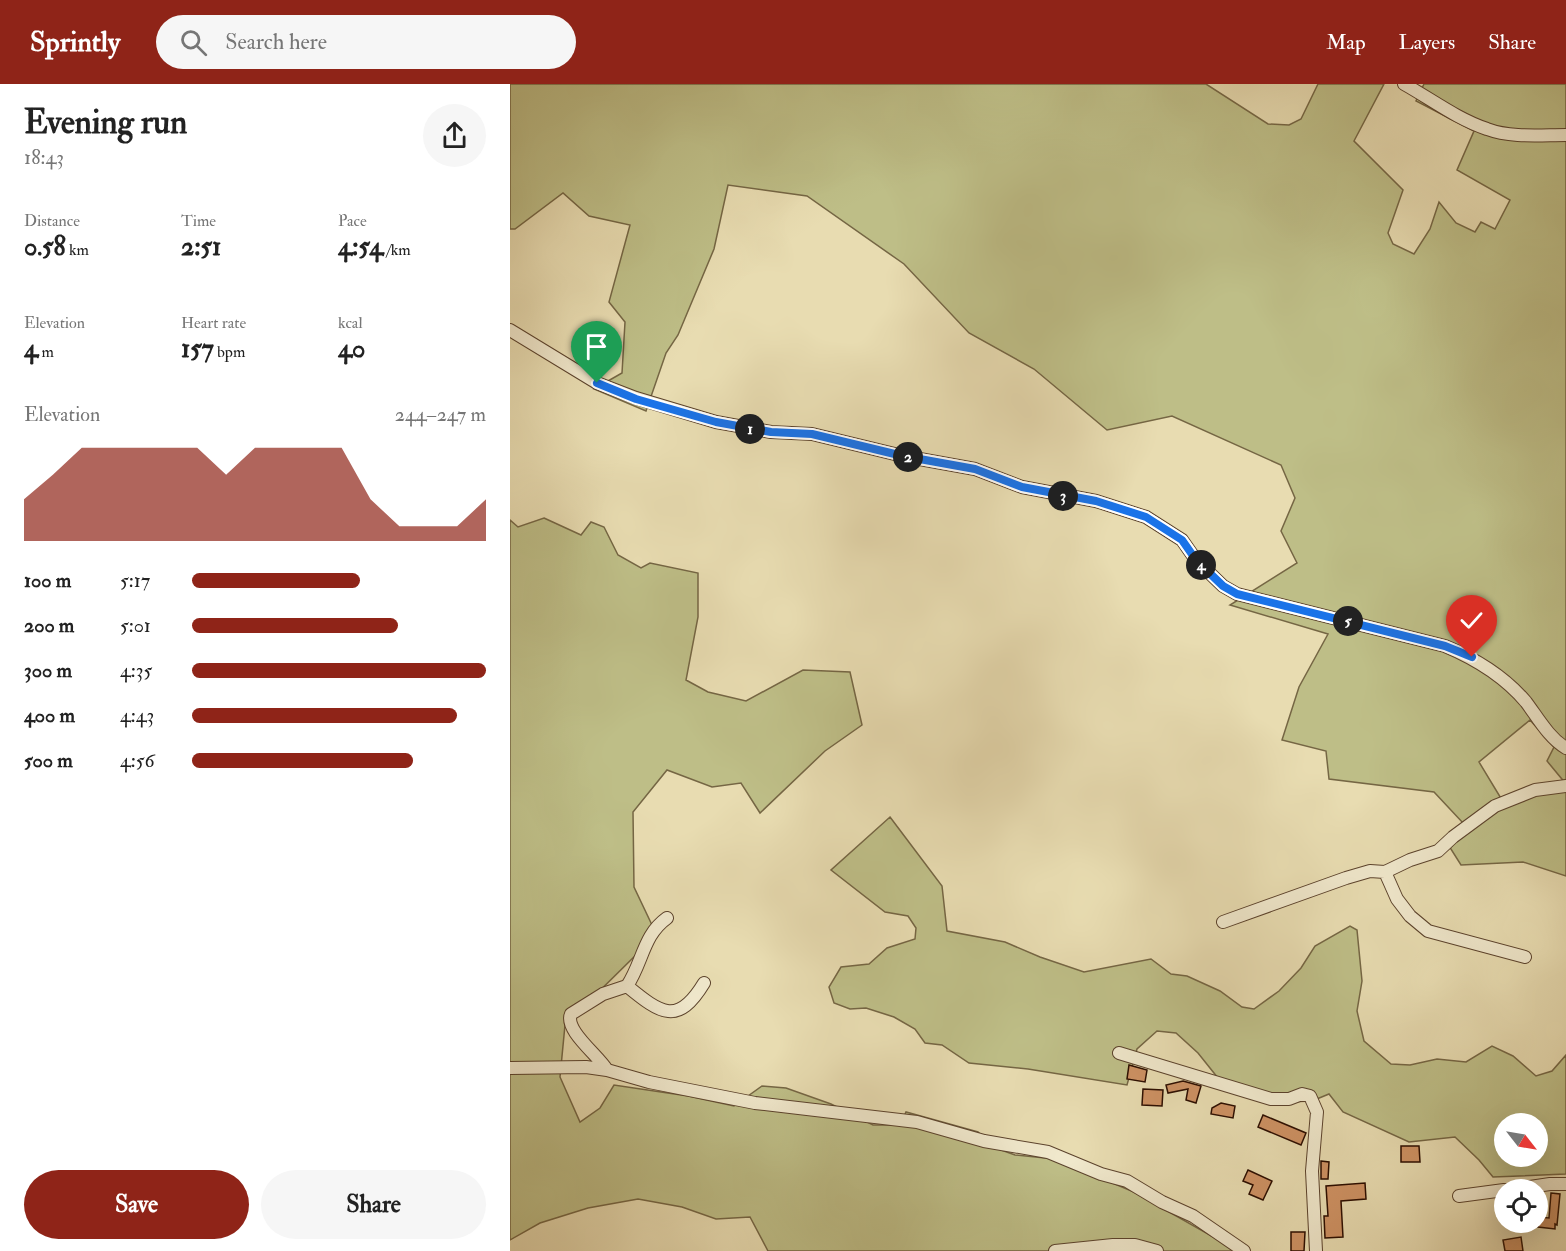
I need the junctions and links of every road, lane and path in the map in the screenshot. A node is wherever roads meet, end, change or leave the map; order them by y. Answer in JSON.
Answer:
{"nodes":[{"id":1,"x":1404,"y":84,"type":"edge"},
{"id":2,"x":1566,"y":135,"type":"edge"},
{"id":3,"x":510,"y":330,"type":"edge"},
{"id":4,"x":1566,"y":748,"type":"edge"},
{"id":5,"x":1566,"y":786,"type":"edge"},
{"id":6,"x":1385,"y":872,"type":"junction"},
{"id":7,"x":667,"y":918,"type":"dead end"},
{"id":8,"x":1223,"y":922,"type":"dead end"},
{"id":9,"x":1525,"y":957,"type":"dead end"},
{"id":10,"x":704,"y":983,"type":"dead end"},
{"id":11,"x":627,"y":986,"type":"junction"},
{"id":12,"x":1119,"y":1053,"type":"dead end"},
{"id":13,"x":510,"y":1068,"type":"edge"},
{"id":14,"x":607,"y":1070,"type":"junction"},
{"id":15,"x":1548,"y":1184,"type":"edge"},
{"id":16,"x":1566,"y":1185,"type":"edge"},
{"id":17,"x":1494,"y":1192,"type":"edge"},
{"id":18,"x":1459,"y":1196,"type":"dead end"},
{"id":19,"x":1055,"y":1251,"type":"edge"},
{"id":20,"x":1156,"y":1251,"type":"edge"},
{"id":21,"x":1244,"y":1251,"type":"edge"},
{"id":22,"x":1316,"y":1251,"type":"edge"}],
"edges":[{"from":1,"to":2,"type":"street"},
{"from":3,"to":4,"type":"street"},
{"from":5,"to":6,"type":"street"},
{"from":6,"to":8,"type":"street"},
{"from":6,"to":9,"type":"street"},
{"from":7,"to":11,"type":"street"},
{"from":10,"to":11,"type":"street"},
{"from":11,"to":14,"type":"street"},
{"from":12,"to":22,"type":"street"},
{"from":13,"to":14,"type":"street"},
{"from":14,"to":21,"type":"street"},
{"from":15,"to":16,"type":"street"},
{"from":17,"to":18,"type":"street"},
{"from":19,"to":20,"type":"street"}]}
